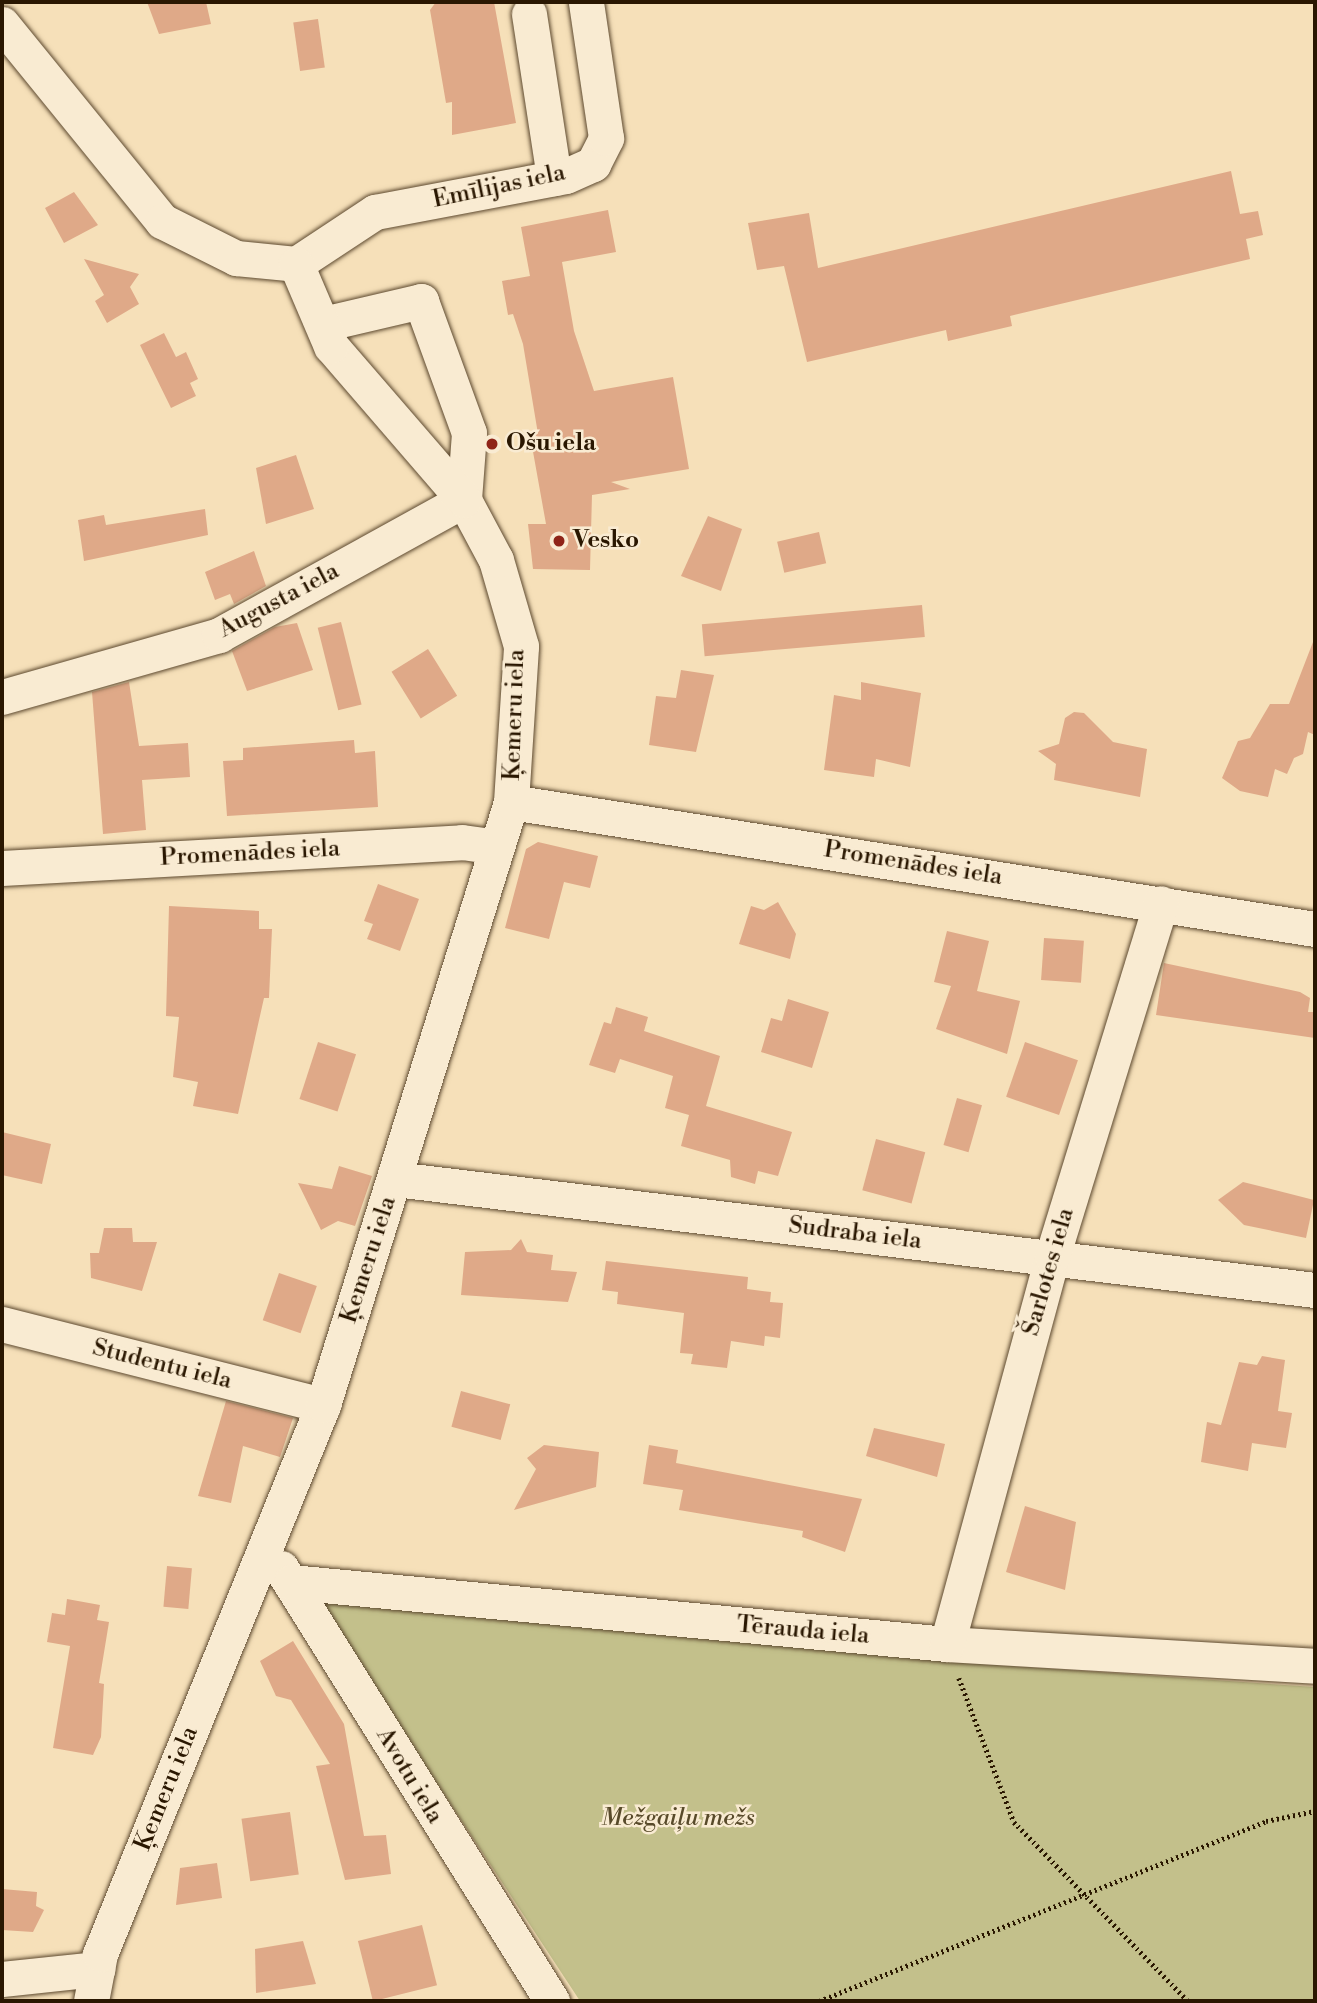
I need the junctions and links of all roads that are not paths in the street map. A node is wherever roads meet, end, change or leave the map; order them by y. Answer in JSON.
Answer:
{"nodes":[{"id":1,"x":586,"y":2,"type":"edge"},
{"id":2,"x":529,"y":14,"type":"dead end"},
{"id":3,"x":2,"y":24,"type":"edge"},
{"id":4,"x":554,"y":178,"type":"junction"},
{"id":5,"x":296,"y":264,"type":"junction"},
{"id":6,"x":323,"y":324,"type":"junction"},
{"id":7,"x":464,"y":500,"type":"junction"},
{"id":8,"x":2,"y":697,"type":"edge"},
{"id":9,"x":511,"y":802,"type":"junction"},
{"id":10,"x":498,"y":847,"type":"junction"},
{"id":11,"x":2,"y":867,"type":"edge"},
{"id":12,"x":1161,"y":903,"type":"junction"},
{"id":13,"x":1315,"y":929,"type":"edge"},
{"id":14,"x":395,"y":1178,"type":"junction"},
{"id":15,"x":1052,"y":1257,"type":"junction"},
{"id":16,"x":1315,"y":1290,"type":"edge"},
{"id":17,"x":2,"y":1324,"type":"edge"},
{"id":18,"x":323,"y":1405,"type":"junction"},
{"id":19,"x":268,"y":1550,"type":"junction"},
{"id":20,"x":291,"y":1582,"type":"junction"},
{"id":21,"x":947,"y":1644,"type":"junction"},
{"id":22,"x":1315,"y":1666,"type":"edge"},
{"id":23,"x":2,"y":1979,"type":"edge"},
{"id":24,"x":94,"y":1985,"type":"edge"},
{"id":25,"x":552,"y":2001,"type":"edge"}],
"edges":[{"from":1,"to":4,"type":"street","name":"Emīlijas iela"},
{"from":2,"to":4,"type":"street"},
{"from":3,"to":5,"type":"street"},
{"from":4,"to":5,"type":"street","name":"Emīlijas iela"},
{"from":5,"to":6,"type":"street"},
{"from":6,"to":7,"type":"street"},
{"from":6,"to":7,"type":"street"},
{"from":7,"to":8,"type":"street","name":"Augusta iela"},
{"from":7,"to":9,"type":"street","name":"Ķemeru iela"},
{"from":9,"to":10,"type":"street","name":"Ķemeru iela"},
{"from":9,"to":12,"type":"street","name":"Promenādes iela"},
{"from":10,"to":11,"type":"street","name":"Promenādes iela"},
{"from":10,"to":14,"type":"street","name":"Ķemeru iela"},
{"from":12,"to":13,"type":"street","name":"Promenādes iela"},
{"from":12,"to":15,"type":"street","name":"Šarlotes iela"},
{"from":14,"to":15,"type":"street","name":"Sudraba iela"},
{"from":14,"to":18,"type":"street","name":"Ķemeru iela"},
{"from":15,"to":16,"type":"street","name":"Sudraba iela"},
{"from":15,"to":21,"type":"street","name":"Šarlotes iela"},
{"from":17,"to":18,"type":"street","name":"Studentu iela"},
{"from":18,"to":19,"type":"street","name":"Ķemeru iela"},
{"from":19,"to":20,"type":"street","name":"Avotu iela"},
{"from":19,"to":24,"type":"street","name":"Ķemeru iela"},
{"from":20,"to":21,"type":"street","name":"Tērauda iela"},
{"from":20,"to":25,"type":"street","name":"Avotu iela"},
{"from":21,"to":22,"type":"street","name":"Tērauda iela"},
{"from":23,"to":24,"type":"street"}]}
